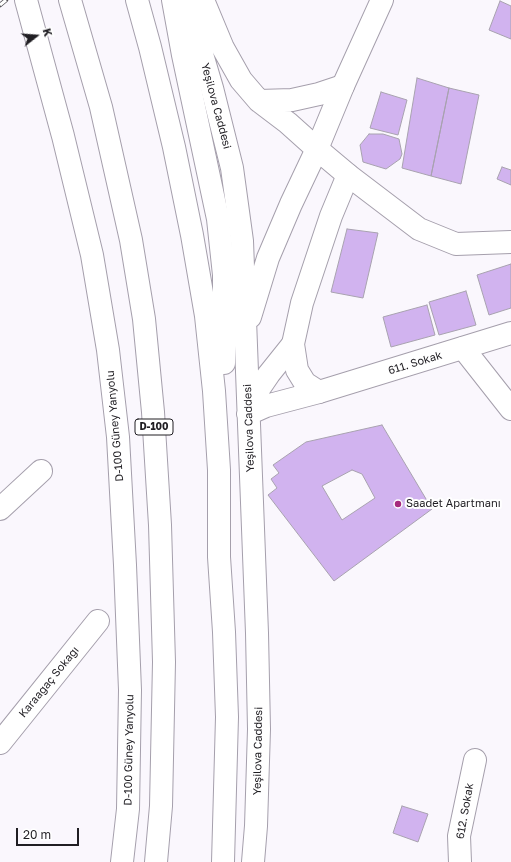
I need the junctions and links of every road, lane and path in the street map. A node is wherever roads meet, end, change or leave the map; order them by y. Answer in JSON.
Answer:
{"nodes":[{"id":1,"x":26,"y":0,"type":"edge"},
{"id":2,"x":70,"y":0,"type":"edge"},
{"id":3,"x":137,"y":0,"type":"edge"},
{"id":4,"x":173,"y":0,"type":"edge"},
{"id":5,"x":186,"y":0,"type":"edge"},
{"id":6,"x":203,"y":0,"type":"edge"},
{"id":7,"x":382,"y":0,"type":"edge"},
{"id":8,"x":343,"y":86,"type":"junction"},
{"id":9,"x":259,"y":101,"type":"junction"},
{"id":10,"x":317,"y":149,"type":"junction"},
{"id":11,"x":348,"y":174,"type":"junction"},
{"id":12,"x":511,"y":242,"type":"edge"},
{"id":13,"x":511,"y":333,"type":"edge"},
{"id":14,"x":246,"y":334,"type":"junction"},
{"id":15,"x":293,"y":344,"type":"junction"},
{"id":16,"x":463,"y":348,"type":"junction"},
{"id":17,"x":319,"y":392,"type":"junction"},
{"id":18,"x":511,"y":409,"type":"edge"},
{"id":19,"x":248,"y":414,"type":"junction"},
{"id":20,"x":219,"y":470,"type":"junction"},
{"id":21,"x":41,"y":471,"type":"dead end"},
{"id":22,"x":0,"y":509,"type":"edge"},
{"id":23,"x":98,"y":621,"type":"dead end"},
{"id":24,"x":0,"y":742,"type":"edge"},
{"id":25,"x":474,"y":760,"type":"dead end"},
{"id":26,"x":122,"y":862,"type":"edge"},
{"id":27,"x":156,"y":862,"type":"edge"},
{"id":28,"x":223,"y":862,"type":"edge"},
{"id":29,"x":253,"y":862,"type":"edge"},
{"id":30,"x":460,"y":862,"type":"edge"}],
"edges":[{"from":1,"to":26,"type":"main road","name":"D-100 Güney Yanyolu"},
{"from":2,"to":27,"type":"main road","number":"D-100"},
{"from":3,"to":20,"type":"main road"},
{"from":4,"to":20,"type":"main road"},
{"from":5,"to":14,"type":"main road","name":"Yeşilova Caddesi"},
{"from":6,"to":9,"type":"main road"},
{"from":7,"to":8,"type":"main road"},
{"from":8,"to":9,"type":"main road"},
{"from":8,"to":10,"type":"main road"},
{"from":9,"to":10,"type":"main road"},
{"from":10,"to":11,"type":"main road"},
{"from":10,"to":14,"type":"main road"},
{"from":11,"to":12,"type":"main road"},
{"from":11,"to":15,"type":"main road"},
{"from":13,"to":16,"type":"main road","name":"611. Sokak"},
{"from":14,"to":19,"type":"main road","name":"Yeşilova Caddesi"},
{"from":15,"to":17,"type":"main road"},
{"from":15,"to":19,"type":"main road"},
{"from":16,"to":17,"type":"main road","name":"611. Sokak"},
{"from":16,"to":18,"type":"main road"},
{"from":17,"to":19,"type":"main road","name":"611. Sokak"},
{"from":19,"to":29,"type":"main road","name":"Yeşilova Caddesi"},
{"from":20,"to":28,"type":"main road"},
{"from":21,"to":22,"type":"main road"},
{"from":23,"to":24,"type":"main road","name":"Karaağaç Sokağı"},
{"from":25,"to":30,"type":"main road","name":"612. Sokak"}]}
